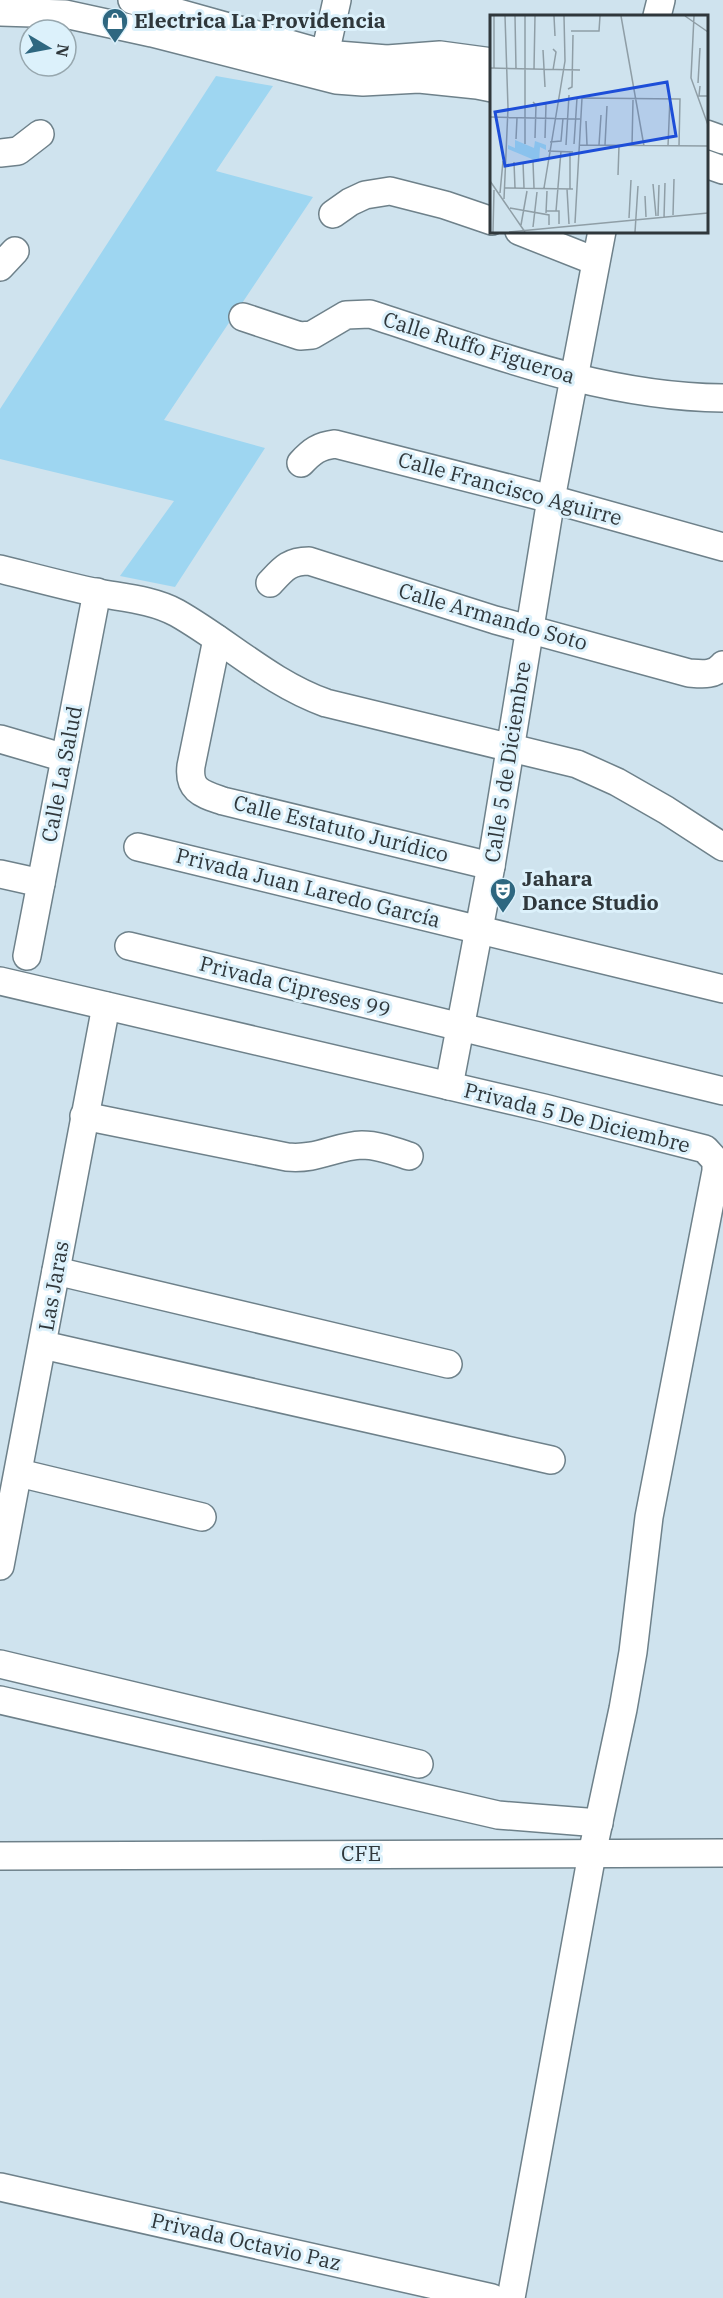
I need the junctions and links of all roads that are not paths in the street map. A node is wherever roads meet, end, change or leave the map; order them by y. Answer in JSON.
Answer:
{"nodes":[{"id":1,"x":132,"y":0,"type":"edge"},
{"id":2,"x":338,"y":0,"type":"edge"},
{"id":3,"x":661,"y":0,"type":"edge"},
{"id":4,"x":0,"y":12,"type":"edge"},
{"id":5,"x":657,"y":15,"type":"edge"},
{"id":6,"x":490,"y":62,"type":"edge"},
{"id":7,"x":323,"y":66,"type":"junction"},
{"id":8,"x":490,"y":88,"type":"edge"},
{"id":9,"x":40,"y":134,"type":"dead end"},
{"id":10,"x":708,"y":135,"type":"edge"},
{"id":11,"x":723,"y":140,"type":"edge"},
{"id":12,"x":0,"y":153,"type":"edge"},
{"id":13,"x":708,"y":165,"type":"edge"},
{"id":14,"x":723,"y":170,"type":"edge"},
{"id":15,"x":333,"y":214,"type":"dead end"},
{"id":16,"x":490,"y":220,"type":"edge"},
{"id":17,"x":522,"y":232,"type":"edge"},
{"id":18,"x":602,"y":232,"type":"edge"},
{"id":19,"x":595,"y":261,"type":"junction"},
{"id":20,"x":243,"y":316,"type":"dead end"},
{"id":21,"x":573,"y":378,"type":"junction"},
{"id":22,"x":723,"y":398,"type":"edge"},
{"id":23,"x":301,"y":463,"type":"dead end"},
{"id":24,"x":551,"y":499,"type":"junction"},
{"id":25,"x":723,"y":547,"type":"edge"},
{"id":26,"x":0,"y":569,"type":"edge"},
{"id":27,"x":270,"y":583,"type":"dead end"},
{"id":28,"x":97,"y":592,"type":"junction"},
{"id":29,"x":530,"y":630,"type":"junction"},
{"id":30,"x":217,"y":639,"type":"junction"},
{"id":31,"x":723,"y":665,"type":"edge"},
{"id":32,"x":0,"y":739,"type":"edge"},
{"id":33,"x":510,"y":749,"type":"junction"},
{"id":34,"x":65,"y":758,"type":"junction"},
{"id":35,"x":138,"y":847,"type":"dead end"},
{"id":36,"x":723,"y":847,"type":"edge"},
{"id":37,"x":491,"y":866,"type":"junction"},
{"id":38,"x":0,"y":874,"type":"edge"},
{"id":39,"x":41,"y":883,"type":"junction"},
{"id":40,"x":479,"y":930,"type":"junction"},
{"id":41,"x":129,"y":946,"type":"dead end"},
{"id":42,"x":27,"y":956,"type":"dead end"},
{"id":43,"x":0,"y":981,"type":"edge"},
{"id":44,"x":723,"y":989,"type":"edge"},
{"id":45,"x":106,"y":1006,"type":"junction"},
{"id":46,"x":460,"y":1028,"type":"junction"},
{"id":47,"x":449,"y":1086,"type":"junction"},
{"id":48,"x":723,"y":1091,"type":"edge"},
{"id":49,"x":84,"y":1116,"type":"junction"},
{"id":50,"x":409,"y":1155,"type":"dead end"},
{"id":51,"x":56,"y":1271,"type":"junction"},
{"id":52,"x":43,"y":1345,"type":"junction"},
{"id":53,"x":448,"y":1364,"type":"dead end"},
{"id":54,"x":551,"y":1460,"type":"dead end"},
{"id":55,"x":19,"y":1473,"type":"junction"},
{"id":56,"x":202,"y":1517,"type":"dead end"},
{"id":57,"x":3,"y":1536,"type":"edge"},
{"id":58,"x":0,"y":1566,"type":"edge"},
{"id":59,"x":0,"y":1664,"type":"edge"},
{"id":60,"x":0,"y":1700,"type":"edge"},
{"id":61,"x":419,"y":1764,"type":"dead end"},
{"id":62,"x":599,"y":1823,"type":"junction"},
{"id":63,"x":723,"y":1853,"type":"edge"},
{"id":64,"x":592,"y":1854,"type":"junction"},
{"id":65,"x":0,"y":1856,"type":"edge"},
{"id":66,"x":0,"y":2187,"type":"edge"},
{"id":67,"x":492,"y":2298,"type":"edge"},
{"id":68,"x":512,"y":2298,"type":"edge"}],
"edges":[{"from":1,"to":7,"type":"street"},
{"from":2,"to":7,"type":"street"},
{"from":3,"to":5,"type":"street"},
{"from":4,"to":7,"type":"street"},
{"from":6,"to":7,"type":"street"},
{"from":7,"to":8,"type":"street"},
{"from":9,"to":12,"type":"street"},
{"from":10,"to":11,"type":"street"},
{"from":13,"to":14,"type":"street"},
{"from":15,"to":16,"type":"street"},
{"from":17,"to":19,"type":"street"},
{"from":18,"to":19,"type":"street","name":"Calle 5 de Diciembre"},
{"from":19,"to":21,"type":"street","name":"Calle 5 de Diciembre"},
{"from":20,"to":21,"type":"street","name":"Calle Ruffo Figueroa"},
{"from":21,"to":22,"type":"street","name":"Calle Ruffo Figueroa"},
{"from":21,"to":24,"type":"street","name":"Calle 5 de Diciembre"},
{"from":23,"to":24,"type":"street","name":"Calle Francisco Aguirre"},
{"from":24,"to":25,"type":"street","name":"Calle Francisco Aguirre"},
{"from":24,"to":29,"type":"street","name":"Calle 5 de Diciembre"},
{"from":26,"to":28,"type":"street"},
{"from":27,"to":29,"type":"street","name":"Calle Armando Soto"},
{"from":28,"to":30,"type":"street"},
{"from":28,"to":34,"type":"street","name":"Calle La Salud"},
{"from":29,"to":31,"type":"street","name":"Calle Armando Soto"},
{"from":29,"to":33,"type":"street","name":"Calle 5 de Diciembre"},
{"from":30,"to":33,"type":"street"},
{"from":30,"to":37,"type":"street","name":"Calle Estatuto Jurídico"},
{"from":32,"to":34,"type":"street"},
{"from":33,"to":36,"type":"street"},
{"from":33,"to":37,"type":"street","name":"Calle 5 de Diciembre"},
{"from":34,"to":39,"type":"street","name":"Calle La Salud"},
{"from":35,"to":40,"type":"street","name":"Privada Juan Laredo García"},
{"from":37,"to":40,"type":"street","name":"Calle 5 de Diciembre"},
{"from":38,"to":39,"type":"street"},
{"from":39,"to":42,"type":"street","name":"Calle La Salud"},
{"from":40,"to":44,"type":"street","name":"Privada Juan Laredo García"},
{"from":40,"to":46,"type":"street","name":"Calle 5 de Diciembre"},
{"from":41,"to":46,"type":"street","name":"Privada Cipreses 99"},
{"from":43,"to":45,"type":"street"},
{"from":45,"to":47,"type":"street"},
{"from":45,"to":49,"type":"street","name":"Las Jaras"},
{"from":46,"to":47,"type":"street","name":"Calle 5 de Diciembre"},
{"from":46,"to":48,"type":"street","name":"Privada Cipreses 99"},
{"from":47,"to":62,"type":"street","name":"Privada 5 De Diciembre"},
{"from":49,"to":50,"type":"street"},
{"from":49,"to":51,"type":"street","name":"Las Jaras"},
{"from":51,"to":52,"type":"street","name":"Las Jaras"},
{"from":51,"to":53,"type":"street"},
{"from":52,"to":54,"type":"street"},
{"from":52,"to":55,"type":"street","name":"Las Jaras"},
{"from":55,"to":56,"type":"street"},
{"from":55,"to":57,"type":"street","name":"Las Jaras"},
{"from":57,"to":58,"type":"street","name":"Las Jaras"},
{"from":59,"to":61,"type":"street"},
{"from":60,"to":62,"type":"street"},
{"from":62,"to":64,"type":"street"},
{"from":63,"to":64,"type":"street","name":"CFE"},
{"from":64,"to":65,"type":"street","name":"CFE"},
{"from":64,"to":68,"type":"street"},
{"from":66,"to":67,"type":"street","name":"Privada Octavio Paz"}]}
